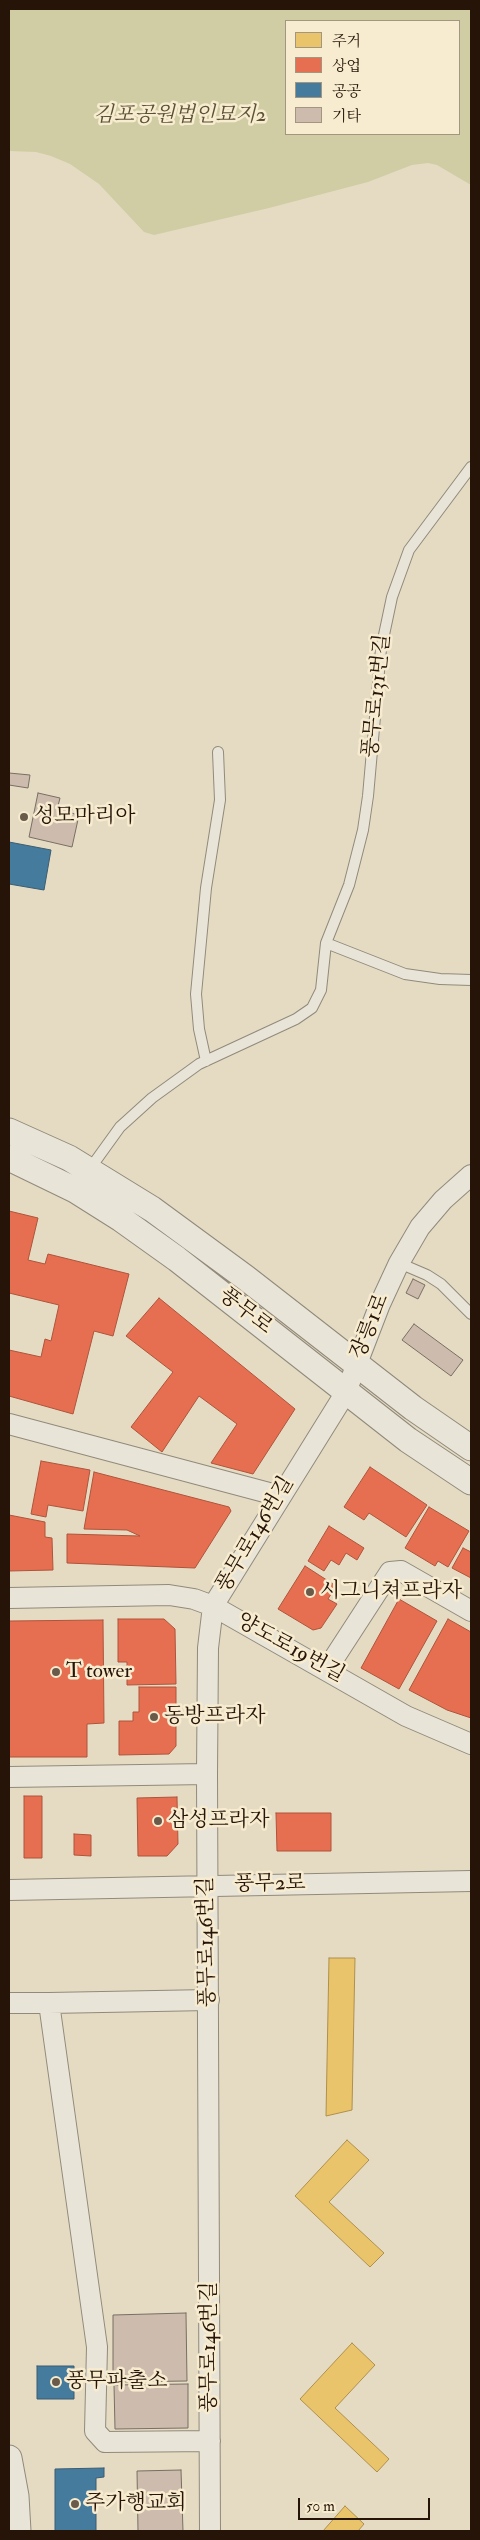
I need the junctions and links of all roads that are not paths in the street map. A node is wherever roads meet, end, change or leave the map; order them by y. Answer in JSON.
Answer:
{"nodes":[{"id":1,"x":471,"y":467,"type":"edge"},
{"id":2,"x":218,"y":752,"type":"dead end"},
{"id":3,"x":326,"y":943,"type":"junction"},
{"id":4,"x":471,"y":980,"type":"edge"},
{"id":5,"x":206,"y":1061,"type":"junction"},
{"id":6,"x":9,"y":1130,"type":"edge"},
{"id":7,"x":9,"y":1158,"type":"edge"},
{"id":8,"x":89,"y":1170,"type":"junction"},
{"id":9,"x":471,"y":1175,"type":"edge"},
{"id":10,"x":399,"y":1262,"type":"junction"},
{"id":11,"x":471,"y":1314,"type":"edge"},
{"id":12,"x":356,"y":1365,"type":"junction"},
{"id":13,"x":346,"y":1392,"type":"junction"},
{"id":14,"x":9,"y":1424,"type":"edge"},
{"id":15,"x":471,"y":1448,"type":"edge"},
{"id":16,"x":471,"y":1482,"type":"edge"},
{"id":17,"x":280,"y":1496,"type":"junction"},
{"id":18,"x":9,"y":1598,"type":"edge"},
{"id":19,"x":213,"y":1606,"type":"junction"},
{"id":20,"x":471,"y":1610,"type":"edge"},
{"id":21,"x":327,"y":1669,"type":"junction"},
{"id":22,"x":471,"y":1744,"type":"edge"},
{"id":23,"x":207,"y":1774,"type":"junction"},
{"id":24,"x":9,"y":1777,"type":"edge"},
{"id":25,"x":471,"y":1881,"type":"edge"},
{"id":26,"x":207,"y":1886,"type":"junction"},
{"id":27,"x":9,"y":1890,"type":"edge"},
{"id":28,"x":209,"y":2000,"type":"junction"},
{"id":29,"x":9,"y":2003,"type":"edge"},
{"id":30,"x":49,"y":2003,"type":"junction"},
{"id":31,"x":210,"y":2441,"type":"junction"},
{"id":32,"x":9,"y":2458,"type":"edge"},
{"id":33,"x":18,"y":2531,"type":"edge"},
{"id":34,"x":210,"y":2531,"type":"edge"}],
"edges":[{"from":1,"to":3,"type":"lane","name":"풍무로131번길"},
{"from":2,"to":5,"type":"lane"},
{"from":3,"to":4,"type":"lane"},
{"from":3,"to":5,"type":"lane","name":"풍무로131번길"},
{"from":5,"to":8,"type":"lane","name":"풍무로131번길"},
{"from":6,"to":8,"type":"street","name":"풍무로"},
{"from":7,"to":13,"type":"street","name":"풍무로"},
{"from":8,"to":12,"type":"street","name":"풍무로"},
{"from":9,"to":10,"type":"street","name":"장릉1로"},
{"from":10,"to":11,"type":"lane"},
{"from":10,"to":12,"type":"street","name":"장릉1로"},
{"from":12,"to":13,"type":"street","name":"장릉1로"},
{"from":12,"to":15,"type":"street","name":"풍무로"},
{"from":13,"to":16,"type":"street","name":"풍무로"},
{"from":13,"to":17,"type":"street","name":"풍무로146번길"},
{"from":14,"to":17,"type":"street"},
{"from":17,"to":19,"type":"street","name":"풍무로146번길"},
{"from":18,"to":19,"type":"street","name":"양도로19번길"},
{"from":19,"to":21,"type":"street","name":"양도로19번길"},
{"from":19,"to":23,"type":"street","name":"풍무로146번길"},
{"from":20,"to":21,"type":"street"},
{"from":21,"to":22,"type":"street","name":"양도로19번길"},
{"from":23,"to":24,"type":"street"},
{"from":23,"to":26,"type":"street","name":"풍무로146번길"},
{"from":25,"to":26,"type":"street","name":"풍무2로"},
{"from":26,"to":27,"type":"street","name":"풍무2로"},
{"from":26,"to":28,"type":"street","name":"풍무로146번길"},
{"from":28,"to":30,"type":"street"},
{"from":28,"to":31,"type":"street","name":"풍무로146번길"},
{"from":29,"to":30,"type":"street"},
{"from":30,"to":31,"type":"street"},
{"from":31,"to":34,"type":"street","name":"풍무로146번길"},
{"from":32,"to":33,"type":"street"}]}
